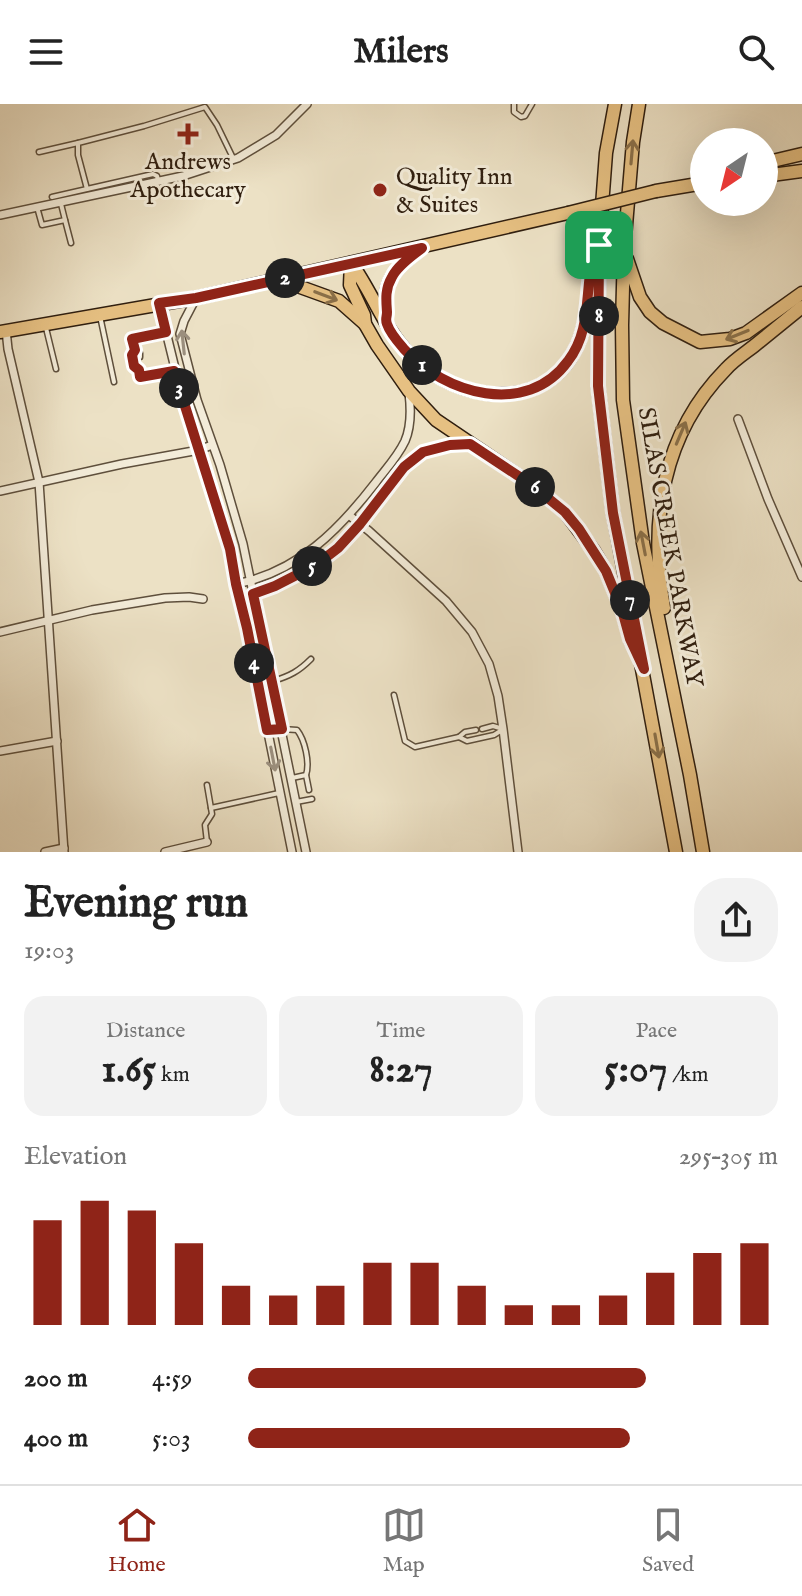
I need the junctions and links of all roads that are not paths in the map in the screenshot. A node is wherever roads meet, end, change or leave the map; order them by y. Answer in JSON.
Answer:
{"nodes":[{"id":1,"x":307,"y":104,"type":"edge"},
{"id":2,"x":514,"y":104,"type":"edge"},
{"id":3,"x":532,"y":104,"type":"edge"},
{"id":4,"x":615,"y":104,"type":"edge"},
{"id":5,"x":639,"y":104,"type":"edge"},
{"id":6,"x":78,"y":143,"type":"junction"},
{"id":7,"x":39,"y":152,"type":"dead end"},
{"id":8,"x":802,"y":154,"type":"edge"},
{"id":9,"x":234,"y":160,"type":"junction"},
{"id":10,"x":778,"y":160,"type":"edge"},
{"id":11,"x":802,"y":171,"type":"edge"},
{"id":12,"x":787,"y":173,"type":"junction"},
{"id":13,"x":778,"y":174,"type":"edge"},
{"id":14,"x":802,"y":179,"type":"edge"},
{"id":15,"x":690,"y":185,"type":"edge"},
{"id":16,"x":88,"y":192,"type":"junction"},
{"id":17,"x":52,"y":197,"type":"dead end"},
{"id":18,"x":60,"y":201,"type":"junction"},
{"id":19,"x":37,"y":207,"type":"junction"},
{"id":20,"x":0,"y":215,"type":"edge"},
{"id":21,"x":65,"y":220,"type":"junction"},
{"id":22,"x":71,"y":243,"type":"dead end"},
{"id":23,"x":599,"y":245,"type":"junction"},
{"id":24,"x":422,"y":248,"type":"junction"},
{"id":25,"x":624,"y":249,"type":"junction"},
{"id":26,"x":351,"y":263,"type":"junction"},
{"id":27,"x":281,"y":280,"type":"junction"},
{"id":28,"x":802,"y":293,"type":"edge"},
{"id":29,"x":196,"y":298,"type":"junction"},
{"id":30,"x":159,"y":303,"type":"junction"},
{"id":31,"x":802,"y":307,"type":"edge"},
{"id":32,"x":99,"y":314,"type":"junction"},
{"id":33,"x":386,"y":322,"type":"junction"},
{"id":34,"x":45,"y":323,"type":"junction"},
{"id":35,"x":365,"y":324,"type":"junction"},
{"id":36,"x":3,"y":331,"type":"edge"},
{"id":37,"x":166,"y":332,"type":"junction"},
{"id":38,"x":135,"y":350,"type":"junction"},
{"id":39,"x":140,"y":357,"type":"dead end"},
{"id":40,"x":142,"y":364,"type":"dead end"},
{"id":41,"x":56,"y":369,"type":"dead end"},
{"id":42,"x":139,"y":370,"type":"junction"},
{"id":43,"x":174,"y":371,"type":"junction"},
{"id":44,"x":114,"y":382,"type":"dead end"},
{"id":45,"x":409,"y":391,"type":"junction"},
{"id":46,"x":738,"y":419,"type":"dead end"},
{"id":47,"x":470,"y":444,"type":"junction"},
{"id":48,"x":212,"y":445,"type":"junction"},
{"id":49,"x":199,"y":450,"type":"junction"},
{"id":50,"x":39,"y":482,"type":"junction"},
{"id":51,"x":0,"y":491,"type":"edge"},
{"id":52,"x":350,"y":516,"type":"junction"},
{"id":53,"x":360,"y":524,"type":"junction"},
{"id":54,"x":306,"y":554,"type":"junction"},
{"id":55,"x":311,"y":567,"type":"junction"},
{"id":56,"x":802,"y":577,"type":"edge"},
{"id":57,"x":249,"y":581,"type":"junction"},
{"id":58,"x":236,"y":584,"type":"junction"},
{"id":59,"x":253,"y":594,"type":"junction"},
{"id":60,"x":203,"y":599,"type":"dead end"},
{"id":61,"x":239,"y":599,"type":"junction"},
{"id":62,"x":48,"y":620,"type":"junction"},
{"id":63,"x":0,"y":632,"type":"edge"},
{"id":64,"x":263,"y":640,"type":"junction"},
{"id":65,"x":250,"y":643,"type":"junction"},
{"id":66,"x":311,"y":659,"type":"dead end"},
{"id":67,"x":644,"y":669,"type":"junction"},
{"id":68,"x":271,"y":681,"type":"junction"},
{"id":69,"x":394,"y":695,"type":"dead end"},
{"id":70,"x":675,"y":701,"type":"junction"},
{"id":71,"x":282,"y":729,"type":"junction"},
{"id":72,"x":503,"y":729,"type":"junction"},
{"id":73,"x":267,"y":730,"type":"junction"},
{"id":74,"x":459,"y":737,"type":"junction"},
{"id":75,"x":57,"y":741,"type":"junction"},
{"id":76,"x":0,"y":751,"type":"edge"},
{"id":77,"x":306,"y":775,"type":"junction"},
{"id":78,"x":291,"y":778,"type":"junction"},
{"id":79,"x":207,"y":785,"type":"dead end"},
{"id":80,"x":309,"y":790,"type":"dead end"},
{"id":81,"x":280,"y":793,"type":"junction"},
{"id":82,"x":312,"y":799,"type":"dead end"},
{"id":83,"x":296,"y":802,"type":"junction"},
{"id":84,"x":211,"y":808,"type":"junction"},
{"id":85,"x":207,"y":842,"type":"joint"},
{"id":86,"x":64,"y":850,"type":"edge"},
{"id":87,"x":45,"y":852,"type":"edge"},
{"id":88,"x":165,"y":852,"type":"edge"},
{"id":89,"x":292,"y":852,"type":"edge"},
{"id":90,"x":306,"y":852,"type":"edge"},
{"id":91,"x":518,"y":852,"type":"edge"},
{"id":92,"x":676,"y":852,"type":"edge"},
{"id":93,"x":703,"y":852,"type":"edge"}],
"edges":[{"from":1,"to":9,"type":"street"},
{"from":2,"to":3,"type":"lane"},
{"from":4,"to":23,"type":"main road","name":"SILAS CREEK PARKWAY"},
{"from":25,"to":5,"type":"main road","name":"SILAS CREEK PARKWAY","one_way":true},
{"from":6,"to":7,"type":"lane"},
{"from":6,"to":9,"type":"lane"},
{"from":6,"to":16,"type":"lane"},
{"from":8,"to":10,"type":"main road"},
{"from":9,"to":16,"type":"street"},
{"from":11,"to":12,"type":"main road"},
{"from":12,"to":13,"type":"main road"},
{"from":12,"to":14,"type":"main road"},
{"from":15,"to":24,"type":"main road","bridge":true},
{"from":16,"to":17,"type":"lane"},
{"from":16,"to":18,"type":"street"},
{"from":18,"to":19,"type":"street"},
{"from":18,"to":21,"type":"lane"},
{"from":19,"to":20,"type":"street"},
{"from":19,"to":21,"type":"lane"},
{"from":21,"to":22,"type":"lane"},
{"from":23,"to":33,"type":"main road"},
{"from":23,"to":67,"type":"main road","name":"SILAS CREEK PARKWAY"},
{"from":24,"to":26,"type":"main road"},
{"from":24,"to":33,"type":"main road"},
{"from":28,"to":25,"type":"main road","one_way":true},
{"from":70,"to":25,"type":"main road","name":"SILAS CREEK PARKWAY","one_way":true},
{"from":26,"to":27,"type":"main road"},
{"from":26,"to":33,"type":"main road"},
{"from":26,"to":35,"type":"main road"},
{"from":27,"to":29,"type":"main road"},
{"from":27,"to":35,"type":"main road","one_way":true},
{"from":29,"to":30,"type":"main road"},
{"from":48,"to":29,"type":"street","one_way":true},
{"from":30,"to":32,"type":"main road"},
{"from":30,"to":37,"type":"street"},
{"from":70,"to":31,"type":"main road","one_way":true},
{"from":32,"to":34,"type":"main road"},
{"from":32,"to":44,"type":"lane"},
{"from":34,"to":36,"type":"main road"},
{"from":34,"to":41,"type":"lane"},
{"from":35,"to":45,"type":"main road"},
{"from":36,"to":50,"type":"street"},
{"from":37,"to":38,"type":"lane"},
{"from":37,"to":43,"type":"street"},
{"from":38,"to":39,"type":"lane"},
{"from":38,"to":42,"type":"lane"},
{"from":40,"to":42,"type":"lane"},
{"from":42,"to":43,"type":"lane"},
{"from":43,"to":49,"type":"street"},
{"from":45,"to":47,"type":"main road"},
{"from":45,"to":52,"type":"street"},
{"from":46,"to":56,"type":"street"},
{"from":47,"to":53,"type":"street"},
{"from":47,"to":67,"type":"main road"},
{"from":48,"to":49,"type":"street"},
{"from":48,"to":57,"type":"street"},
{"from":49,"to":50,"type":"street"},
{"from":49,"to":58,"type":"street"},
{"from":50,"to":51,"type":"street"},
{"from":50,"to":62,"type":"street"},
{"from":52,"to":53,"type":"street"},
{"from":52,"to":54,"type":"street"},
{"from":53,"to":55,"type":"street"},
{"from":53,"to":72,"type":"street"},
{"from":54,"to":55,"type":"street"},
{"from":54,"to":57,"type":"street"},
{"from":55,"to":59,"type":"street"},
{"from":57,"to":58,"type":"street"},
{"from":57,"to":59,"type":"street"},
{"from":58,"to":61,"type":"street"},
{"from":59,"to":61,"type":"street"},
{"from":59,"to":64,"type":"street"},
{"from":60,"to":62,"type":"street"},
{"from":61,"to":65,"type":"street"},
{"from":62,"to":63,"type":"street"},
{"from":62,"to":75,"type":"street"},
{"from":64,"to":65,"type":"street"},
{"from":64,"to":68,"type":"street"},
{"from":65,"to":73,"type":"street"},
{"from":66,"to":68,"type":"lane"},
{"from":67,"to":92,"type":"main road","name":"SILAS CREEK PARKWAY","one_way":true},
{"from":68,"to":71,"type":"street"},
{"from":69,"to":74,"type":"lane"},
{"from":70,"to":93,"type":"main road","name":"SILAS CREEK PARKWAY"},
{"from":71,"to":73,"type":"street"},
{"from":71,"to":77,"type":"lane"},
{"from":71,"to":78,"type":"street"},
{"from":72,"to":74,"type":"lane"},
{"from":72,"to":74,"type":"lane"},
{"from":72,"to":91,"type":"street"},
{"from":73,"to":81,"type":"street","one_way":true},
{"from":75,"to":76,"type":"street"},
{"from":75,"to":86,"type":"street"},
{"from":77,"to":78,"type":"lane"},
{"from":77,"to":80,"type":"lane"},
{"from":78,"to":83,"type":"street"},
{"from":79,"to":84,"type":"lane"},
{"from":81,"to":84,"type":"lane"},
{"from":81,"to":89,"type":"street"},
{"from":82,"to":83,"type":"lane"},
{"from":83,"to":90,"type":"street"},
{"from":84,"to":85,"type":"lane"},
{"from":85,"to":88,"type":"street"},
{"from":86,"to":87,"type":"street"}]}
